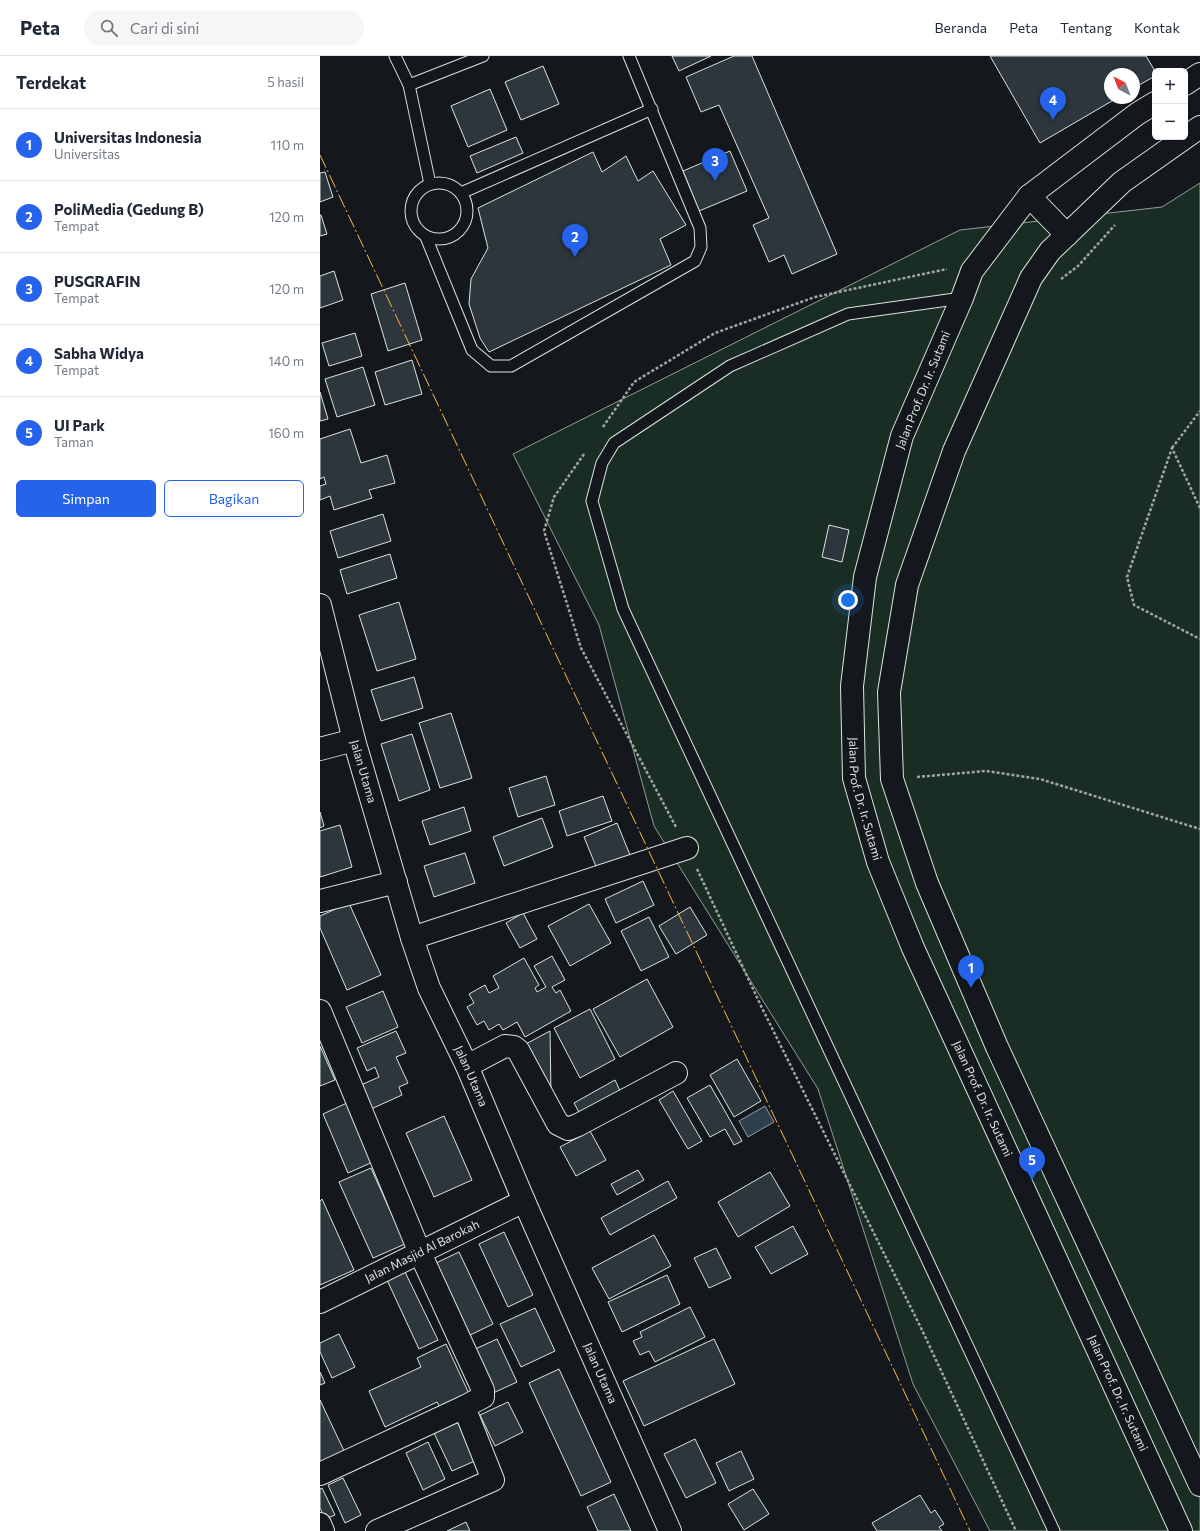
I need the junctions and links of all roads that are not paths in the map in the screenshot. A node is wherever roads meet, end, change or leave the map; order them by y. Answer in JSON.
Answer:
{"nodes":[{"id":1,"x":395,"y":56,"type":"edge"},
{"id":2,"x":483,"y":56,"type":"edge"},
{"id":3,"x":629,"y":56,"type":"edge"},
{"id":4,"x":1200,"y":74,"type":"edge"},
{"id":5,"x":1188,"y":82,"type":"edge"},
{"id":6,"x":409,"y":85,"type":"junction"},
{"id":7,"x":1153,"y":104,"type":"edge"},
{"id":8,"x":652,"y":109,"type":"junction"},
{"id":9,"x":1200,"y":127,"type":"edge"},
{"id":10,"x":430,"y":184,"type":"junction"},
{"id":11,"x":461,"y":193,"type":"junction"},
{"id":12,"x":1029,"y":196,"type":"junction"},
{"id":13,"x":1067,"y":235,"type":"junction"},
{"id":14,"x":426,"y":237,"type":"junction"},
{"id":15,"x":962,"y":298,"type":"junction"},
{"id":16,"x":320,"y":606,"type":"edge"},
{"id":17,"x":354,"y":740,"type":"junction"},
{"id":18,"x":320,"y":748,"type":"edge"},
{"id":19,"x":688,"y":848,"type":"road end"},
{"id":20,"x":396,"y":882,"type":"junction"},
{"id":21,"x":320,"y":901,"type":"edge"},
{"id":22,"x":412,"y":938,"type":"junction"},
{"id":23,"x":320,"y":1011,"type":"edge"},
{"id":24,"x":468,"y":1066,"type":"junction"},
{"id":25,"x":676,"y":1073,"type":"dead end"},
{"id":26,"x":524,"y":1201,"type":"junction"},
{"id":27,"x":420,"y":1253,"type":"junction"},
{"id":28,"x":320,"y":1302,"type":"edge"},
{"id":29,"x":464,"y":1407,"type":"junction"},
{"id":30,"x":320,"y":1474,"type":"edge"},
{"id":31,"x":1200,"y":1485,"type":"edge"},
{"id":32,"x":320,"y":1524,"type":"edge"},
{"id":33,"x":323,"y":1531,"type":"edge"},
{"id":34,"x":377,"y":1531,"type":"edge"},
{"id":35,"x":670,"y":1531,"type":"edge"},
{"id":36,"x":1054,"y":1531,"type":"edge"},
{"id":37,"x":1181,"y":1531,"type":"edge"}],
"edges":[{"from":1,"to":6,"type":"lane"},
{"from":2,"to":6,"type":"lane"},
{"from":3,"to":8,"type":"lane"},
{"from":4,"to":5,"type":"street"},
{"from":6,"to":10,"type":"lane"},
{"from":7,"to":12,"type":"street","name":"Jalan Prof. Dr. Ir. Sutami"},
{"from":8,"to":11,"type":"lane"},
{"from":8,"to":14,"type":"lane"},
{"from":9,"to":13,"type":"street"},
{"from":10,"to":11,"type":"lane"},
{"from":10,"to":14,"type":"lane"},
{"from":11,"to":14,"type":"lane"},
{"from":12,"to":13,"type":"street"},
{"from":12,"to":15,"type":"street","name":"Jalan Prof. Dr. Ir. Sutami"},
{"from":13,"to":31,"type":"street"},
{"from":15,"to":36,"type":"lane"},
{"from":15,"to":37,"type":"street","name":"Jalan Prof. Dr. Ir. Sutami"},
{"from":16,"to":17,"type":"street","name":"Jalan Utama"},
{"from":17,"to":18,"type":"street"},
{"from":17,"to":20,"type":"street","name":"Jalan Utama"},
{"from":19,"to":22,"type":"street"},
{"from":20,"to":21,"type":"street"},
{"from":20,"to":22,"type":"street","name":"Jalan Utama"},
{"from":22,"to":24,"type":"street","name":"Jalan Utama"},
{"from":23,"to":27,"type":"street"},
{"from":24,"to":25,"type":"street"},
{"from":24,"to":26,"type":"street","name":"Jalan Utama"},
{"from":26,"to":27,"type":"street","name":"Jalan Masjid Al Barokah"},
{"from":26,"to":35,"type":"street","name":"Jalan Utama"},
{"from":27,"to":28,"type":"street","name":"Jalan Masjid Al Barokah"},
{"from":27,"to":29,"type":"street"},
{"from":29,"to":30,"type":"street"},
{"from":29,"to":34,"type":"street"},
{"from":32,"to":33,"type":"street"}]}
